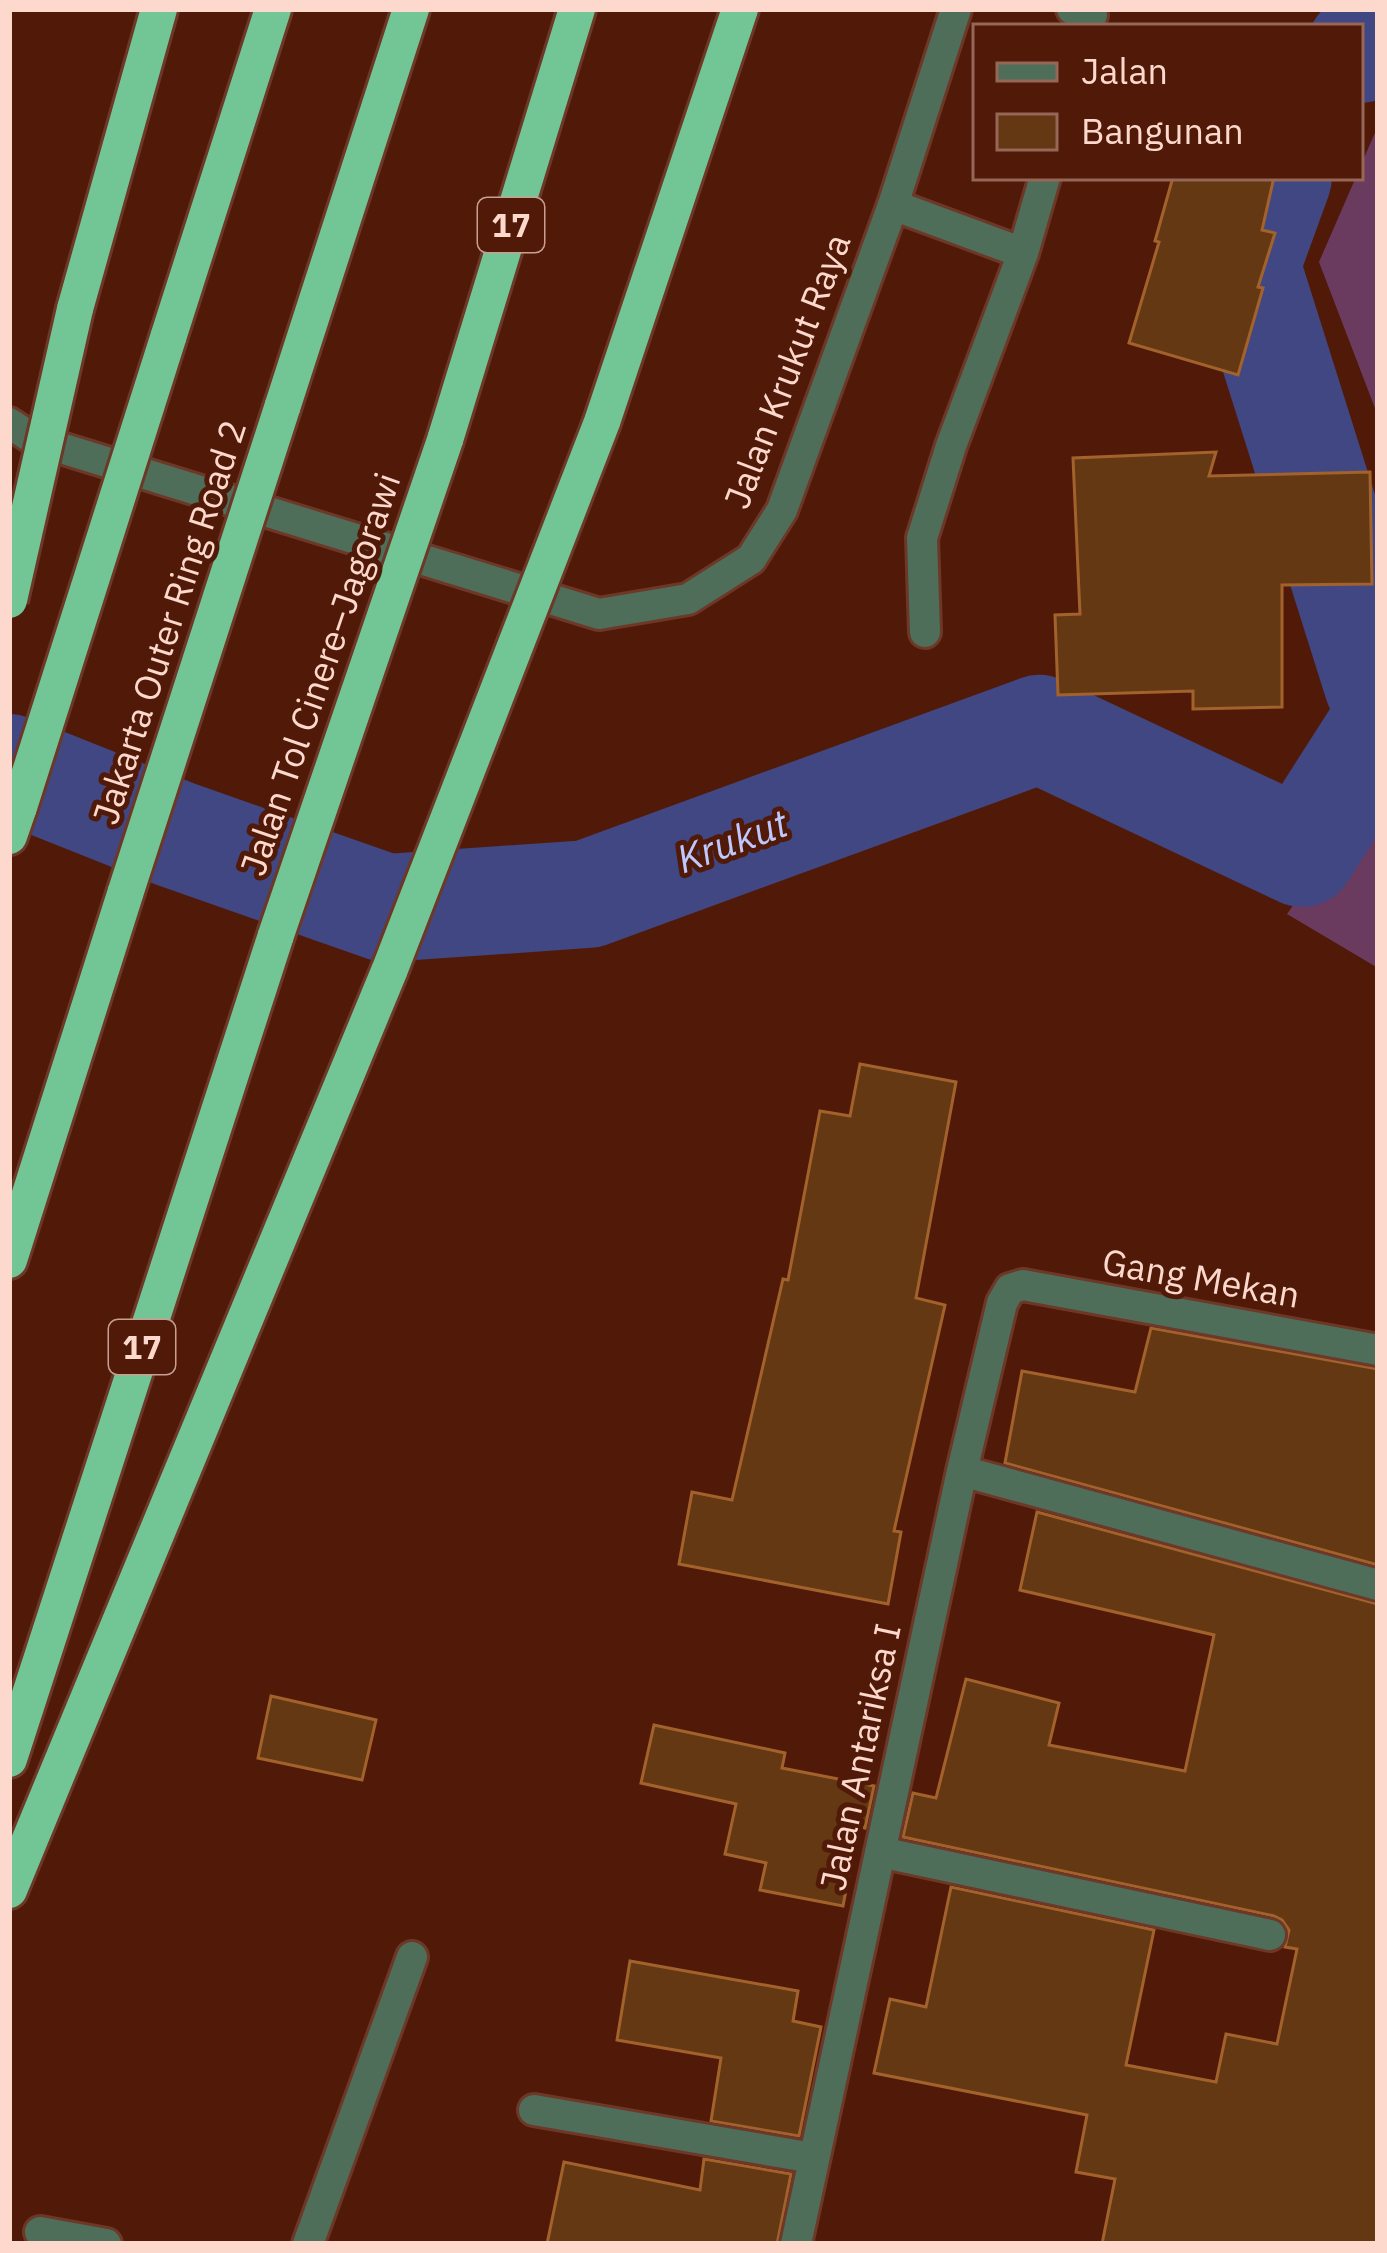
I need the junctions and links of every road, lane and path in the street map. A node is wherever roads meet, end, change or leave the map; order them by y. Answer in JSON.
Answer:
{"nodes":[{"id":1,"x":159,"y":9,"type":"edge"},
{"id":2,"x":273,"y":9,"type":"edge"},
{"id":3,"x":411,"y":9,"type":"edge"},
{"id":4,"x":578,"y":9,"type":"edge"},
{"id":5,"x":740,"y":9,"type":"edge"},
{"id":6,"x":956,"y":9,"type":"edge"},
{"id":7,"x":1044,"y":180,"type":"edge"},
{"id":8,"x":893,"y":205,"type":"junction"},
{"id":9,"x":1023,"y":254,"type":"junction"},
{"id":10,"x":9,"y":423,"type":"edge"},
{"id":11,"x":9,"y":600,"type":"edge"},
{"id":12,"x":925,"y":632,"type":"dead end"},
{"id":13,"x":14,"y":821,"type":"edge"},
{"id":14,"x":9,"y":1260,"type":"edge"},
{"id":15,"x":1010,"y":1289,"type":"joint"},
{"id":16,"x":1378,"y":1350,"type":"edge"},
{"id":17,"x":962,"y":1471,"type":"junction"},
{"id":18,"x":1378,"y":1585,"type":"edge"},
{"id":19,"x":9,"y":1759,"type":"edge"},
{"id":20,"x":880,"y":1852,"type":"junction"},
{"id":21,"x":9,"y":1891,"type":"edge"},
{"id":22,"x":1270,"y":1935,"type":"dead end"},
{"id":23,"x":412,"y":1958,"type":"dead end"},
{"id":24,"x":534,"y":2110,"type":"dead end"},
{"id":25,"x":813,"y":2158,"type":"junction"},
{"id":26,"x":40,"y":2232,"type":"dead end"},
{"id":27,"x":106,"y":2244,"type":"edge"},
{"id":28,"x":308,"y":2244,"type":"edge"},
{"id":29,"x":796,"y":2244,"type":"edge"}],
"edges":[{"from":1,"to":11,"type":"highway","bridge":true},
{"from":2,"to":13,"type":"highway","bridge":true},
{"from":3,"to":14,"type":"highway","name":"Jakarta Outer Ring Road 2","bridge":true},
{"from":4,"to":19,"type":"highway","name":"Jalan Tol Cinere–Jagorawi","number":"17","bridge":true},
{"from":5,"to":21,"type":"highway","bridge":true},
{"from":6,"to":8,"type":"street","name":"Jalan Krukut Raya"},
{"from":7,"to":9,"type":"street"},
{"from":8,"to":9,"type":"street"},
{"from":8,"to":10,"type":"street","name":"Jalan Krukut Raya"},
{"from":9,"to":12,"type":"street"},
{"from":15,"to":16,"type":"street","name":"Gang Mekan"},
{"from":15,"to":17,"type":"street","name":"Jalan Antariksa I"},
{"from":17,"to":18,"type":"street"},
{"from":17,"to":20,"type":"street","name":"Jalan Antariksa I"},
{"from":20,"to":22,"type":"street"},
{"from":20,"to":25,"type":"street","name":"Jalan Antariksa I"},
{"from":23,"to":28,"type":"street"},
{"from":24,"to":25,"type":"street"},
{"from":25,"to":29,"type":"street","name":"Jalan Antariksa I"},
{"from":26,"to":27,"type":"street"}]}
